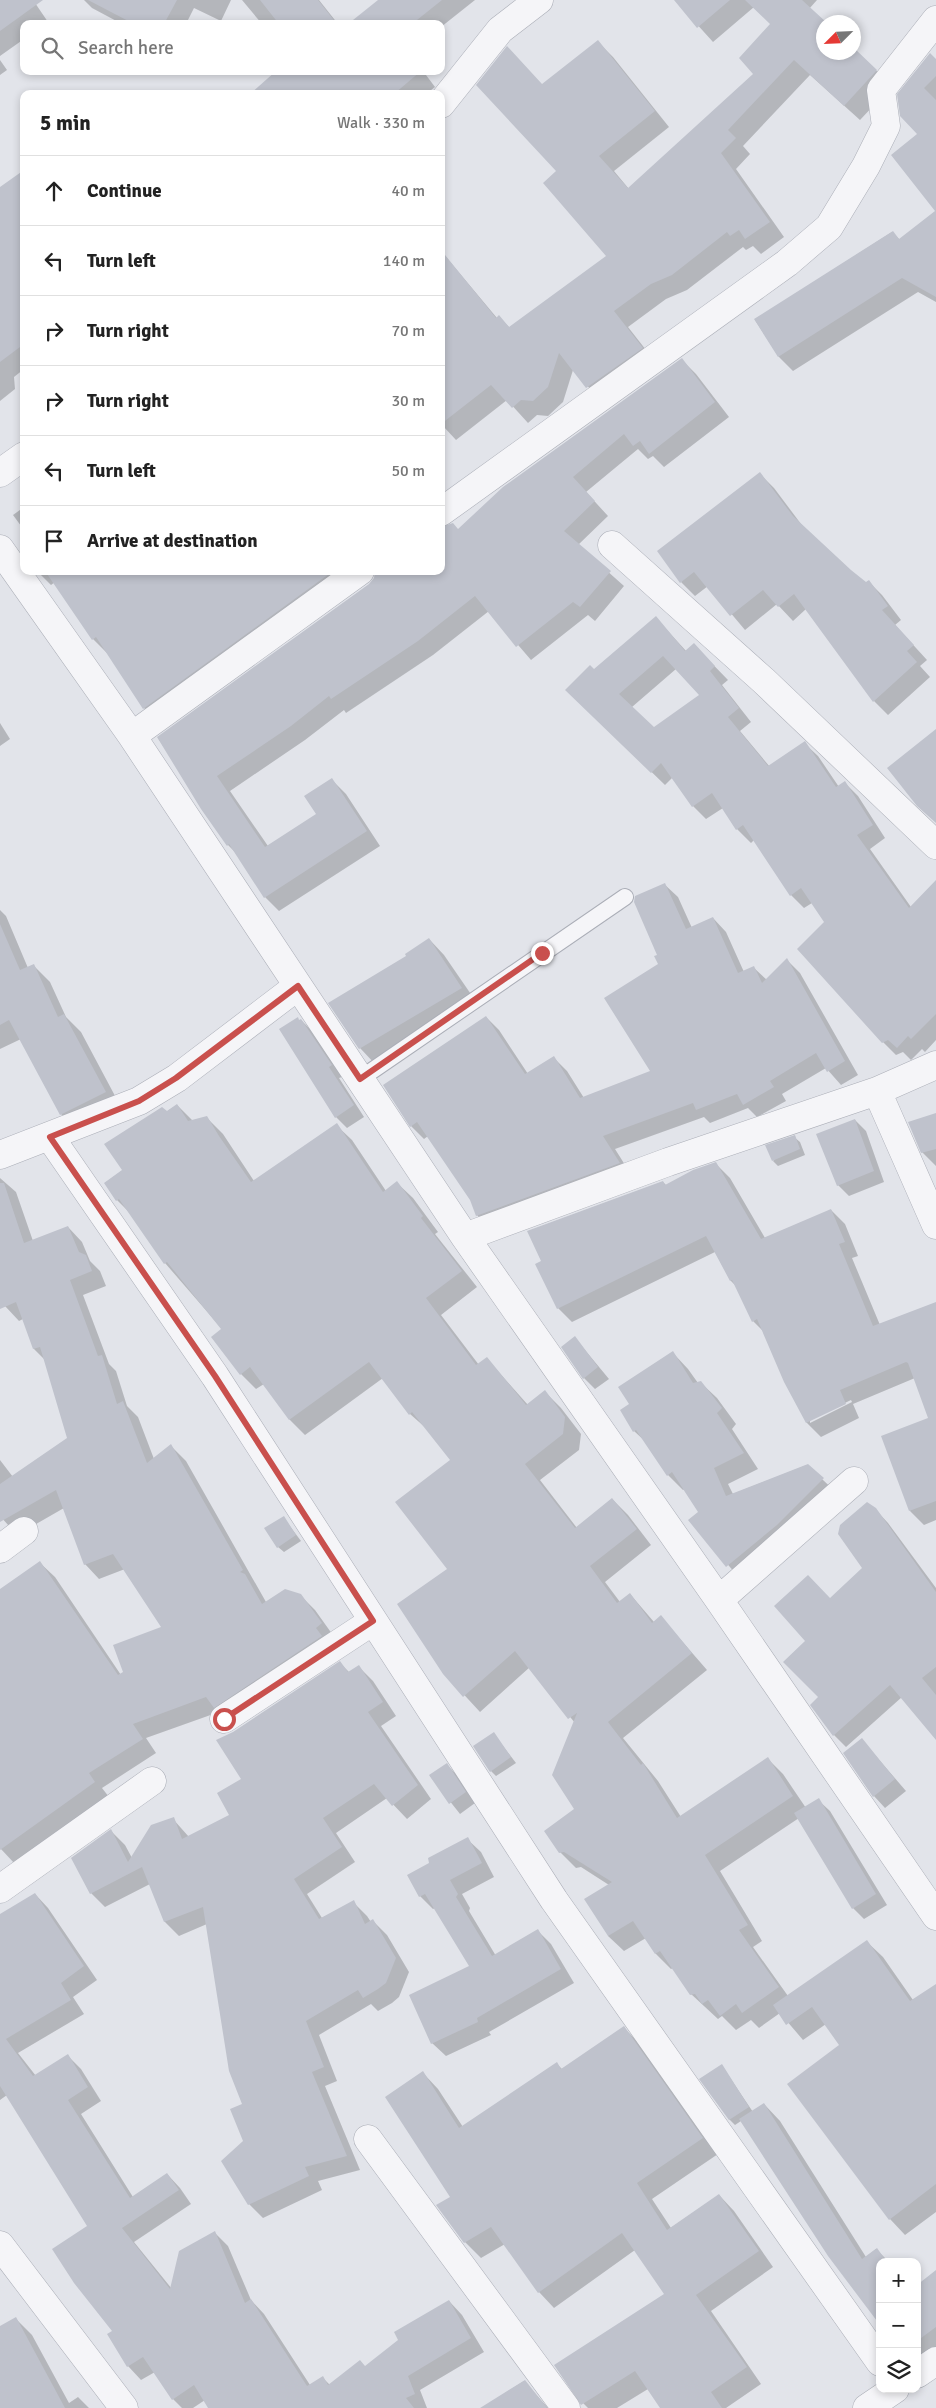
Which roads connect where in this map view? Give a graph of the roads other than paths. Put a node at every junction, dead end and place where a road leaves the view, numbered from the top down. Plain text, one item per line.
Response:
1 (539, 0) edge
2 (936, 20) edge
3 (445, 99) edge
4 (20, 459) edge
5 (0, 473) edge
6 (445, 509) edge
7 (612, 545) dead end
8 (0, 549) edge
9 (354, 575) edge
10 (132, 736) junction
11 (936, 845) edge
12 (625, 897) dead end
13 (298, 986) junction
14 (936, 1065) edge
15 (360, 1079) junction
16 (877, 1091) junction
17 (50, 1137) junction
18 (0, 1155) edge
19 (936, 1225) edge
20 (465, 1237) junction
21 (854, 1482) dead end
22 (24, 1532) dead end
23 (0, 1549) edge
24 (719, 1600) junction
25 (373, 1621) junction
26 (224, 1719) dead end
27 (152, 1781) dead end
28 (0, 1889) edge
29 (936, 1916) edge
30 (368, 2139) dead end
31 (0, 2245) edge
32 (876, 2356) edge
33 (936, 2361) edge
34 (921, 2371) edge
35 (889, 2393) edge
36 (124, 2408) edge
37 (566, 2408) edge
38 (867, 2408) edge

1 - 3 street
2 - 6 street
4 - 5 street
7 - 11 street
8 - 10 street
9 - 10 street
10 - 13 street
12 - 15 lane
13 - 15 street
13 - 17 street
14 - 16 street
15 - 20 street
16 - 19 street
16 - 20 street
17 - 18 street
17 - 25 street
20 - 24 street
21 - 24 street
22 - 23 street
24 - 29 street
25 - 26 street
25 - 32 street
27 - 28 street
30 - 37 street
31 - 36 street
33 - 34 street
35 - 38 street

